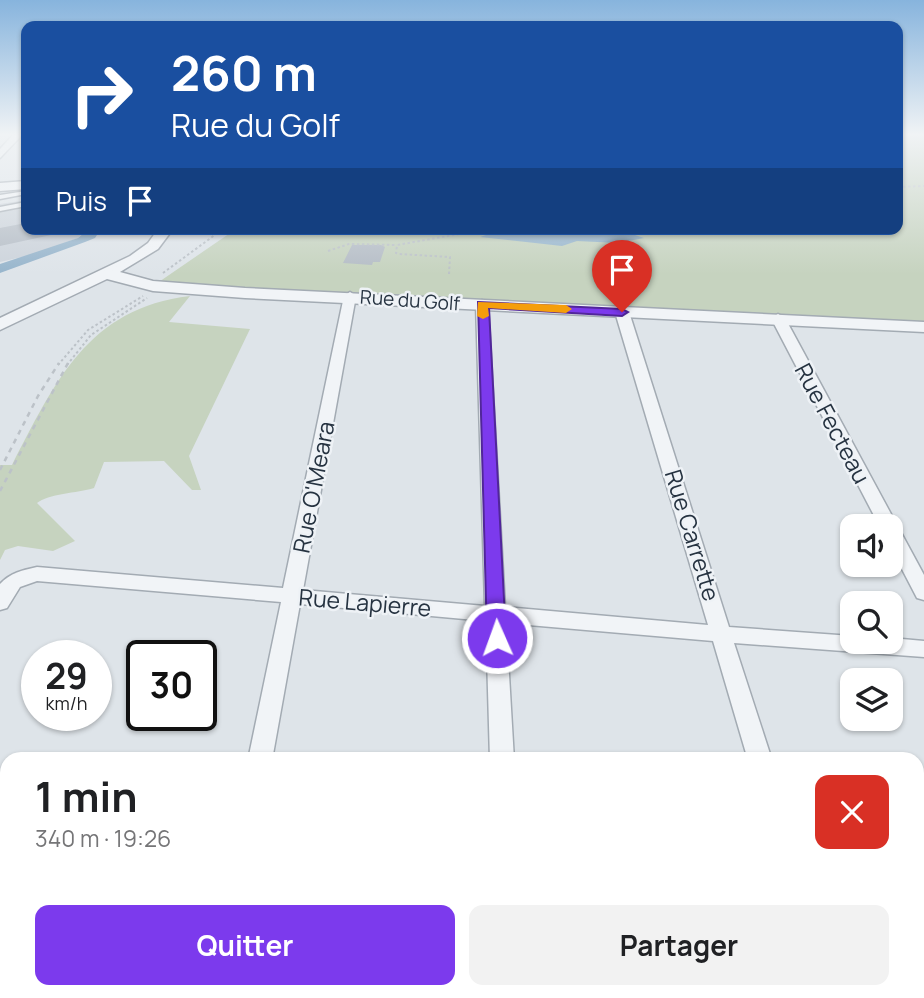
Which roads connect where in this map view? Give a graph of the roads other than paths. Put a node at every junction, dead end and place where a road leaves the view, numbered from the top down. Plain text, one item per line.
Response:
1 (21, 185) edge
2 (0, 187) edge
3 (21, 194) edge
4 (0, 197) edge
5 (21, 205) edge
6 (0, 208) edge
7 (161, 235) edge
8 (107, 274) junction
9 (350, 296) junction
10 (482, 304) junction
11 (622, 312) junction
12 (778, 318) junction
13 (0, 325) edge
14 (924, 327) edge
15 (882, 514) edge
16 (903, 553) edge
17 (924, 593) edge
18 (292, 595) junction
19 (0, 603) edge
20 (496, 614) junction
21 (723, 635) junction
22 (924, 649) edge
23 (262, 752) edge
24 (502, 752) edge
25 (758, 752) edge

1 - 2 street
3 - 4 lane
5 - 6 lane
7 - 8 street
8 - 9 street, Rue du Golf
8 - 13 street
9 - 10 street, Rue du Golf
9 - 18 street, Rue O'Meara
10 - 11 street, Rue du Golf
10 - 20 street
11 - 12 street, Rue du Golf
11 - 21 street, Rue Carrette
12 - 14 street, Rue du Golf
12 - 15 street, Rue Fecteau
16 - 17 street, Rue Fecteau
18 - 19 street, Rue Lapierre
18 - 20 street, Rue Lapierre
18 - 23 street, Rue O'Meara
20 - 21 street, Rue Lapierre
20 - 24 street
21 - 22 street, Rue Lapierre
21 - 25 street, Rue Carrette

